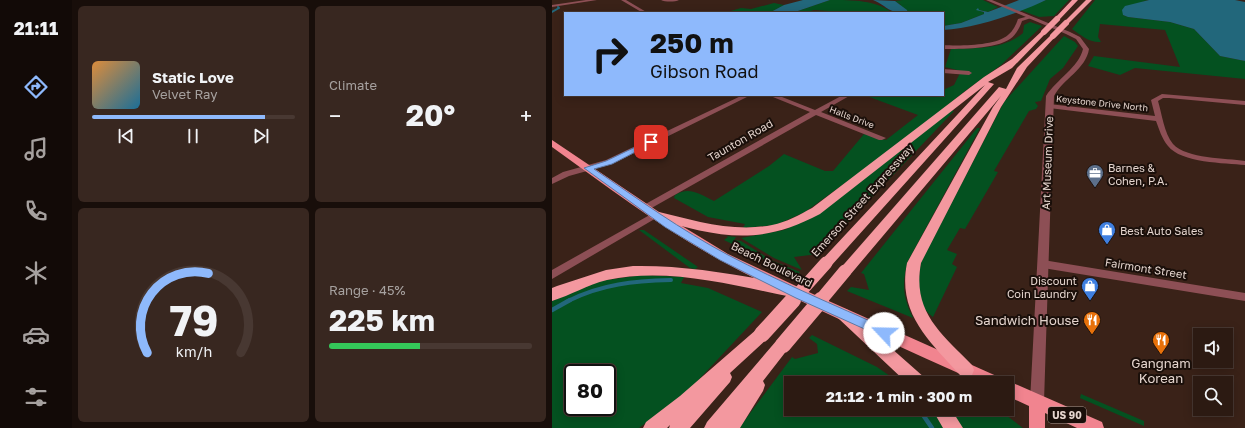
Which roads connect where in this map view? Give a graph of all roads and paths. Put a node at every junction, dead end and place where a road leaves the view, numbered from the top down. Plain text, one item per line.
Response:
1 (595, 0) edge
2 (623, 0) edge
3 (663, 0) edge
4 (677, 0) edge
5 (988, 0) edge
6 (1075, 0) edge
7 (1089, 0) edge
8 (552, 6) edge
9 (644, 12) edge
10 (1029, 17) junction
11 (1049, 34) junction
12 (944, 47) edge
13 (1020, 63) junction
14 (944, 70) edge
15 (968, 73) dead end
16 (746, 96) edge
17 (774, 96) edge
18 (846, 96) edge
19 (1245, 104) edge
20 (1049, 106) junction
21 (814, 112) junction
22 (1160, 119) junction
23 (882, 138) dead end
24 (552, 143) edge
25 (1245, 163) edge
26 (588, 168) junction
27 (552, 181) edge
28 (650, 212) junction
29 (1042, 264) junction
30 (552, 275) edge
31 (792, 291) junction
32 (552, 295) edge
33 (1245, 297) edge
34 (843, 314) junction
35 (762, 334) junction
36 (783, 345) junction
37 (966, 370) junction
38 (911, 376) edge
39 (980, 376) edge
40 (1014, 391) edge
41 (1037, 402) junction
42 (946, 416) edge
43 (652, 428) edge
44 (678, 428) edge
45 (713, 428) edge
46 (730, 428) edge
47 (954, 428) edge
48 (1037, 428) edge
49 (1096, 428) edge

1 - 8 street
2 - 9 street
3 - 4 street
5 - 10 street, Art Museum Drive
6 - 11 highway, Emerson Street Expressway, bridge
7 - 11 highway, Emerson Street Expressway, bridge
10 - 12 street
10 - 20 street, Art Museum Drive
11 - 13 highway, Emerson Street Expressway
13 - 28 highway
13 - 35 highway, Emerson Street Expressway, bridge
13 - 36 highway, Emerson Street Expressway, bridge
13 - 37 highway
14 - 15 street
16 - 26 street
17 - 21 street, Halls Drive
18 - 21 street, Taunton Road
19 - 22 street, Keystone Drive North
20 - 22 street, Keystone Drive North
20 - 29 street, Art Museum Drive
21 - 23 street, Halls Drive
21 - 28 street, Taunton Road
22 - 25 street
24 - 26 highway, Beach Boulevard
26 - 27 street
26 - 28 highway, Beach Boulevard
28 - 30 street, Taunton Road
28 - 31 highway, Beach Boulevard
29 - 33 street, Fairmont Street
29 - 41 street, Art Museum Drive
31 - 32 highway
31 - 34 highway, Beach Boulevard
34 - 37 highway, Beach Boulevard
34 - 38 highway
35 - 43 highway
35 - 44 highway, Emerson Street Expressway
36 - 45 highway, Emerson Street Expressway
36 - 46 highway
37 - 39 highway, Beach Boulevard
40 - 41 highway, US 90
41 - 48 highway
41 - 49 highway, US 90
42 - 47 highway

